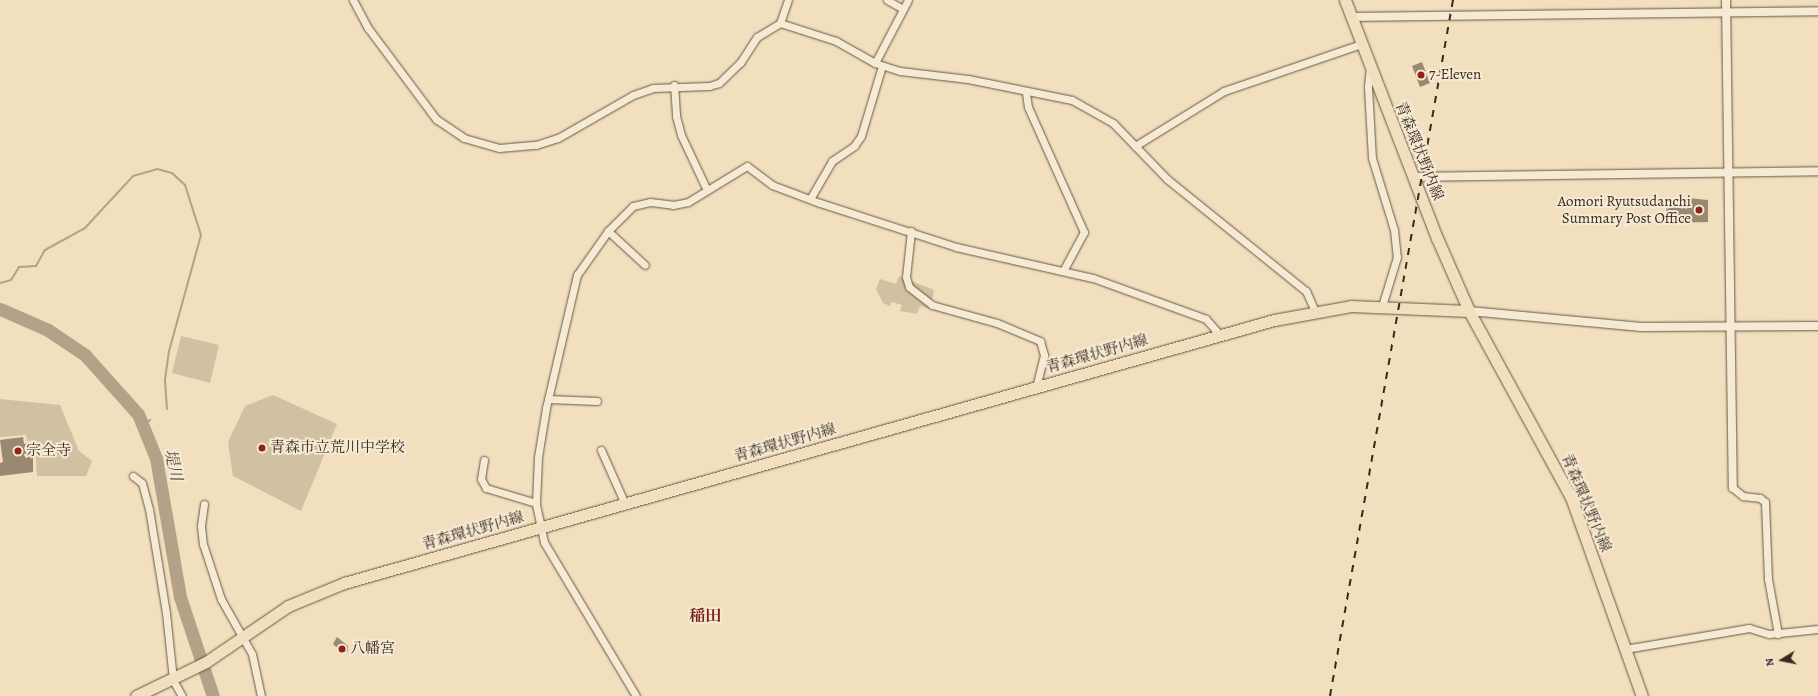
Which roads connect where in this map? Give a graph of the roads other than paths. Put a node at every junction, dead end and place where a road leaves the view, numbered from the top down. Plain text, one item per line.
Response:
1 (353, 0) edge
2 (788, 0) edge
3 (887, 0) edge
4 (908, 0) edge
5 (1345, 0) edge
6 (1726, 0) edge
7 (903, 9) junction
8 (1818, 11) edge
9 (1726, 12) junction
10 (1351, 17) junction
11 (780, 23) junction
12 (1361, 44) junction
13 (878, 65) junction
14 (1370, 67) junction
15 (674, 85) junction
16 (1026, 93) junction
17 (1135, 146) junction
18 (1818, 171) edge
19 (1728, 172) junction
20 (1413, 177) junction
21 (707, 190) junction
22 (810, 199) junction
23 (608, 231) junction
24 (911, 231) junction
25 (645, 265) dead end
26 (1063, 271) junction
27 (1382, 306) junction
28 (1315, 311) junction
29 (1469, 311) junction
30 (1818, 326) edge
31 (1730, 327) junction
32 (1220, 335) junction
33 (1036, 387) junction
34 (548, 399) junction
35 (597, 401) dead end
36 (601, 450) dead end
37 (484, 460) dead end
38 (132, 476) dead end
39 (1733, 488) joint
40 (536, 503) junction
41 (204, 504) dead end
42 (625, 504) junction
43 (539, 528) junction
44 (1818, 629) edge
45 (1778, 634) junction
46 (238, 640) junction
47 (1625, 649) junction
48 (178, 678) junction
49 (136, 696) edge
50 (182, 696) edge
51 (261, 696) edge
52 (636, 696) edge
53 (1642, 696) edge

1 - 15 street
2 - 11 street
3 - 7 street
4 - 7 street
5 - 10 main road, 青森環状野内線
6 - 9 street
7 - 13 street
8 - 9 street
9 - 10 street
9 - 19 street
10 - 12 main road, 青森環状野内線
11 - 13 street
11 - 15 street
12 - 14 main road, 青森環状野内線
12 - 17 street
13 - 16 street
13 - 22 street
14 - 20 main road, 青森環状野内線
14 - 27 street
15 - 21 street
16 - 17 street
16 - 26 street
17 - 28 street
18 - 19 street
19 - 20 street
19 - 31 street
20 - 29 main road, 青森環状野内線
21 - 22 street
21 - 23 street
22 - 24 street
23 - 25 street
23 - 34 street
24 - 26 street
24 - 33 street
26 - 32 street
27 - 28 main road, 青森環状野内線
27 - 29 main road, 青森環状野内線
28 - 32 main road, 青森環状野内線
29 - 31 street
29 - 47 main road, 青森環状野内線
30 - 31 street
31 - 39 street
32 - 33 main road, 青森環状野内線
33 - 42 main road, 青森環状野内線
34 - 35 street
34 - 40 street
36 - 42 street
37 - 40 street
38 - 48 street
39 - 45 street
40 - 43 street
41 - 46 street
42 - 43 main road, 青森環状野内線
43 - 46 main road, 青森環状野内線
43 - 52 street
44 - 45 street
45 - 47 street
46 - 48 main road, 青森環状野内線
46 - 51 street
47 - 53 main road, 青森環状野内線
48 - 49 main road, 青森環状野内線
48 - 50 street

